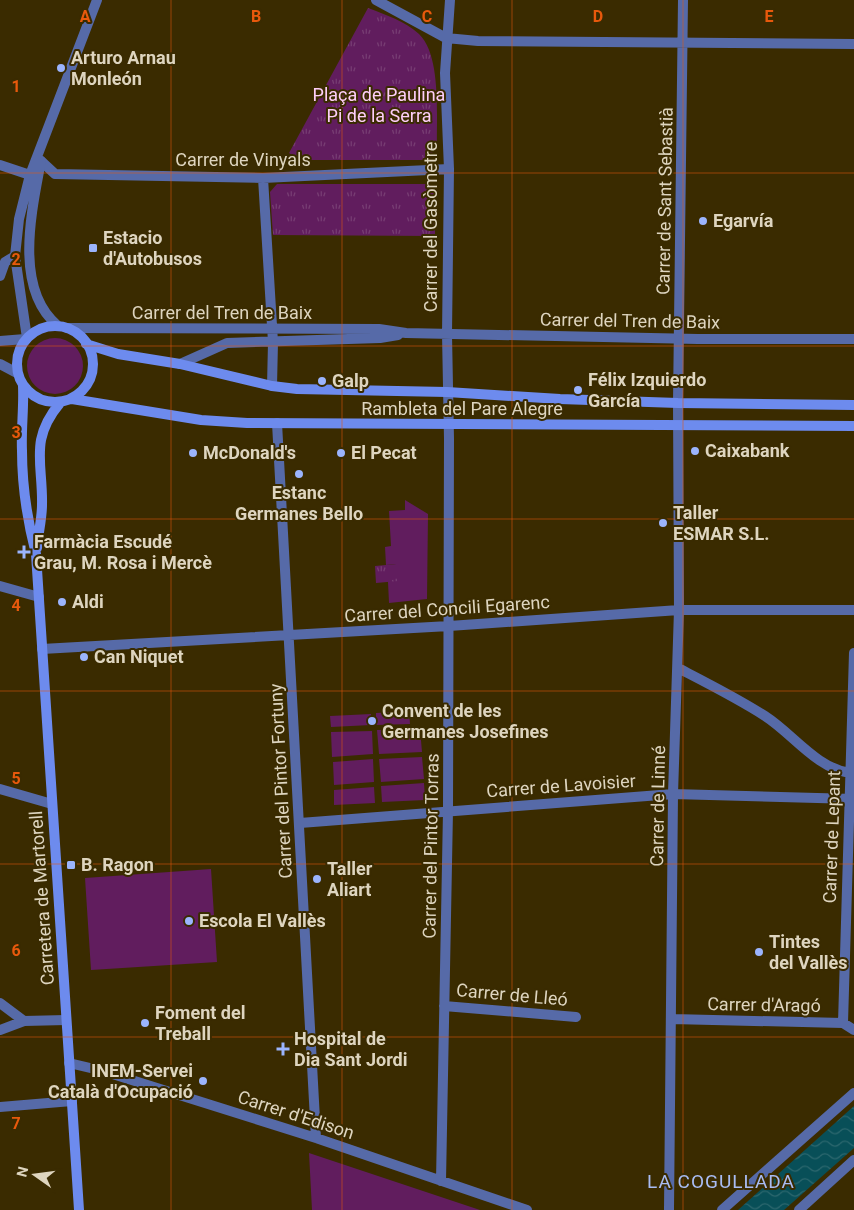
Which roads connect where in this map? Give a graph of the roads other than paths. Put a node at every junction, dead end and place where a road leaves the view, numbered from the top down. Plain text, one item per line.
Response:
1 (97, 0) edge
2 (376, 0) edge
3 (450, 0) edge
4 (683, 0) edge
5 (446, 38) junction
6 (683, 44) junction
7 (854, 44) edge
8 (39, 159) junction
9 (0, 165) edge
10 (449, 169) junction
11 (30, 175) junction
12 (263, 178) junction
13 (15, 256) junction
14 (0, 276) edge
15 (62, 327) junction
16 (272, 329) junction
17 (406, 333) junction
18 (447, 334) junction
19 (26, 338) junction
20 (680, 338) junction
21 (854, 339) edge
22 (0, 341) edge
23 (273, 342) junction
24 (86, 344) junction
25 (0, 364) edge
26 (180, 364) junction
27 (17, 373) junction
28 (23, 386) junction
29 (272, 386) junction
30 (447, 392) junction
31 (72, 399) junction
32 (60, 403) junction
33 (678, 403) junction
34 (854, 406) edge
35 (277, 423) junction
36 (449, 425) junction
37 (678, 426) junction
38 (854, 426) edge
39 (36, 554) junction
40 (0, 586) edge
41 (38, 597) junction
42 (679, 610) junction
43 (854, 610) edge
44 (449, 626) junction
45 (289, 635) junction
46 (42, 649) junction
47 (854, 653) edge
48 (678, 668) junction
49 (850, 772) junction
50 (0, 789) edge
51 (674, 794) junction
52 (852, 799) edge
53 (52, 804) junction
54 (448, 811) junction
55 (300, 823) junction
56 (0, 1003) edge
57 (444, 1006) junction
58 (576, 1017) dead end
59 (672, 1019) junction
60 (66, 1020) junction
61 (24, 1021) junction
62 (843, 1023) junction
63 (0, 1030) edge
64 (854, 1030) edge
65 (69, 1063) junction
66 (854, 1093) edge
67 (72, 1101) junction
68 (0, 1107) edge
69 (316, 1138) junction
70 (854, 1160) edge
71 (441, 1181) junction
72 (511, 1207) edge
73 (79, 1210) edge
74 (527, 1210) edge
75 (669, 1210) edge
76 (722, 1210) edge
77 (799, 1210) edge

1 - 8 street
2 - 5 street
3 - 5 street, Carrer del Gasòmetre
4 - 6 street, Carrer de Sant Sebastià
5 - 6 street
5 - 10 street, Carrer del Gasòmetre
6 - 7 street
6 - 20 street, Carrer de Sant Sebastià
8 - 11 street
8 - 12 street, Carrer de Vinyals
8 - 15 street
9 - 11 street
10 - 12 street, Carrer de Vinyals
10 - 18 street, Carrer del Gasòmetre
11 - 13 street
12 - 16 street
13 - 14 street
13 - 19 street
15 - 16 street, Carrer del Tren de Baix
15 - 19 main road
15 - 24 main road
16 - 17 street, Carrer del Tren de Baix
16 - 23 street
17 - 18 street, Carrer del Tren de Baix
17 - 23 street, Carrer del Tren de Baix
18 - 20 street, Carrer del Tren de Baix
18 - 30 street, Carrer del Gasòmetre
19 - 22 street
19 - 27 main road
20 - 21 street, Carrer del Tren de Baix
20 - 33 street, Carrer de Sant Sebastià
23 - 26 street, Carrer del Tren de Baix
23 - 29 street
24 - 26 main road, Rambleta del Pare Alegre
24 - 31 main road
25 - 27 street
26 - 29 main road, Rambleta del Pare Alegre
27 - 28 main road
28 - 32 main road
28 - 39 main road, Carretera de Martorell
29 - 30 main road, Rambleta del Pare Alegre
30 - 33 main road, Rambleta del Pare Alegre
30 - 36 street, Carrer del Pintor Torras
31 - 32 main road
31 - 35 main road, Rambleta del Pare Alegre
32 - 39 main road, Carretera de Martorell
33 - 34 main road, Rambleta del Pare Alegre
33 - 37 street, Carrer de Linné
35 - 36 main road, Rambleta del Pare Alegre
35 - 45 street, Carrer del Pintor Fortuny
36 - 37 main road, Rambleta del Pare Alegre
36 - 44 street, Carrer del Pintor Torras
37 - 38 main road, Rambleta del Pare Alegre
37 - 42 street, Carrer de Linné
39 - 41 main road, Carretera de Martorell
40 - 41 street
41 - 46 main road, Carretera de Martorell
42 - 43 street, Carrer del Concili Egarenc
42 - 44 street, Carrer del Concili Egarenc
42 - 48 street, Carrer de Linné
44 - 45 street, Carrer del Concili Egarenc
44 - 54 street, Carrer del Pintor Torras
45 - 46 street, Carrer del Concili Egarenc
45 - 55 street, Carrer del Pintor Fortuny
46 - 53 main road, Carretera de Martorell
47 - 49 street, Carrer de Lepant
48 - 49 street
48 - 51 street, Carrer de Linné
49 - 52 street, Carrer de Lepant
50 - 53 street
51 - 52 street, Carrer de Lavoisier
51 - 54 street, Carrer de Lavoisier
51 - 59 street, Carrer de Linné
52 - 62 street, Carrer de Lepant
53 - 60 main road, Carretera de Martorell
54 - 55 street, Carrer de Lavoisier
54 - 57 street, Carrer del Pintor Torras
55 - 69 street, Carrer del Pintor Fortuny
56 - 61 street
57 - 58 street, Carrer de Lleó
57 - 71 street, Carrer del Pintor Torras
59 - 62 street, Carrer d'Aragó
59 - 75 street, Carrer de Linné
60 - 61 street
60 - 65 main road, Carretera de Martorell
61 - 63 street
62 - 64 street, Carrer d'Aragó
65 - 67 main road, Carretera de Martorell
65 - 69 street, Carrer d'Edison
66 - 76 street
67 - 68 street
67 - 73 main road, Carretera de Martorell
69 - 71 street, Carrer d'Edison
70 - 77 street
71 - 72 street, Carrer d'Edison
72 - 74 street, Carrer d'Edison

